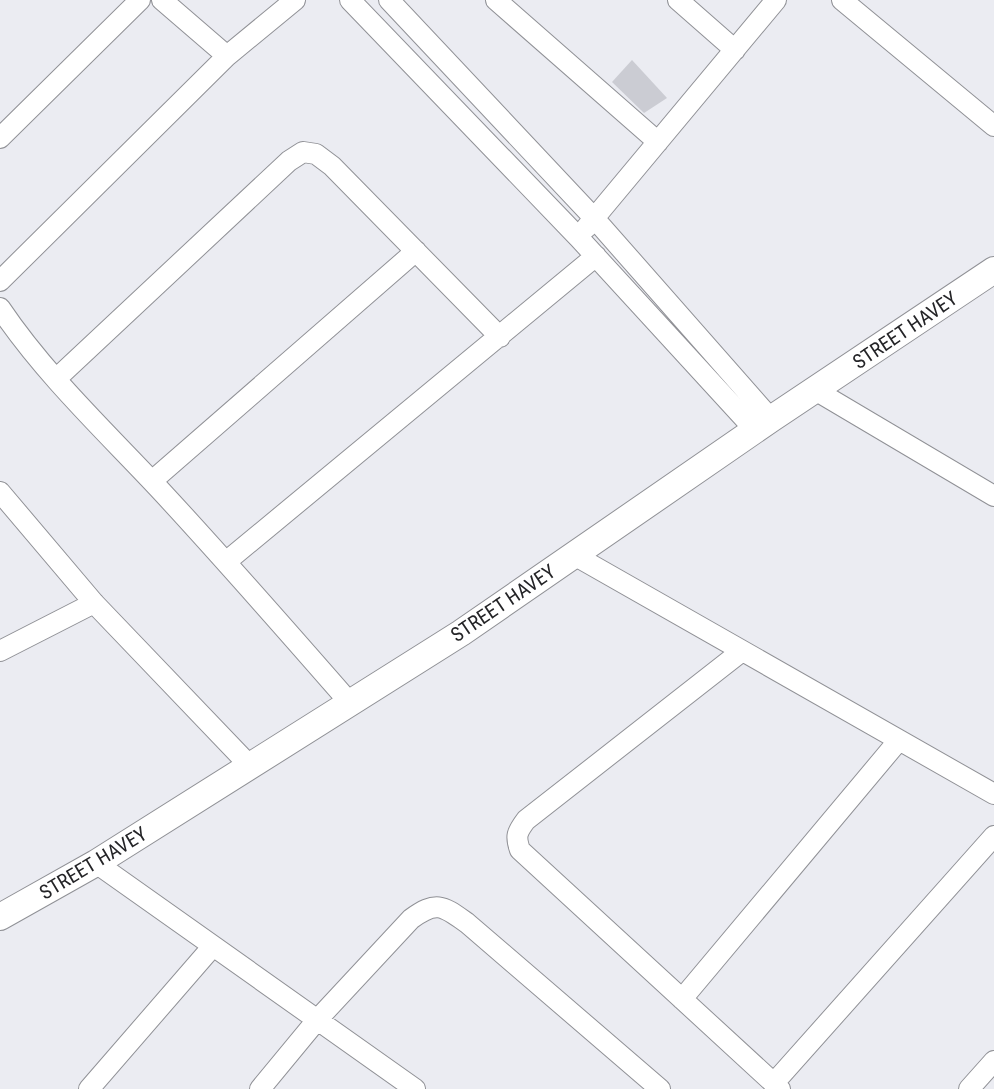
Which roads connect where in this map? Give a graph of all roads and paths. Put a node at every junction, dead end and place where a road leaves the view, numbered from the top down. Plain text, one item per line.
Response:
1 (140, 0) edge
2 (162, 0) edge
3 (295, 0) edge
4 (350, 0) edge
5 (389, 0) edge
6 (496, 0) edge
7 (678, 0) edge
8 (776, 0) edge
9 (842, 0) edge
10 (735, 50) junction
11 (227, 56) junction
12 (994, 126) edge
13 (0, 138) edge
14 (658, 142) junction
15 (594, 218) junction
16 (578, 237) junction
17 (416, 251) junction
18 (596, 256) junction
19 (994, 270) edge
20 (0, 281) edge
21 (0, 308) edge
22 (500, 337) junction
23 (56, 379) junction
24 (815, 390) junction
25 (763, 425) junction
26 (152, 481) junction
27 (994, 495) edge
28 (3, 502) edge
29 (574, 555) junction
30 (227, 561) junction
31 (93, 603) junction
32 (0, 651) edge
33 (742, 651) junction
34 (350, 703) junction
35 (899, 740) junction
36 (250, 766) junction
37 (994, 794) edge
38 (994, 836) edge
39 (96, 863) junction
40 (0, 917) edge
41 (213, 946) junction
42 (682, 999) junction
43 (317, 1020) junction
44 (994, 1061) edge
45 (777, 1086) edge
46 (89, 1089) edge
47 (260, 1089) edge
48 (415, 1089) edge
49 (660, 1089) edge
50 (969, 1089) edge

1 - 13 street
2 - 11 street
3 - 11 street
4 - 16 street
5 - 15 street
6 - 14 street
7 - 10 street
8 - 10 street
9 - 12 street
10 - 14 street
11 - 20 street
14 - 15 street
15 - 16 street
15 - 25 street
16 - 18 street
17 - 22 street
17 - 23 street
17 - 26 street
18 - 22 street
18 - 25 street
19 - 24 street, STREET HAVEY
21 - 23 street
22 - 30 street
23 - 26 street
24 - 25 street, STREET HAVEY
24 - 27 street
25 - 29 street, STREET HAVEY
26 - 30 street
28 - 31 street
29 - 33 street
29 - 34 street, STREET HAVEY
30 - 34 street
31 - 32 street
31 - 36 street
33 - 35 street
33 - 42 street
34 - 36 street, STREET HAVEY
35 - 37 street
35 - 42 street
36 - 39 street, STREET HAVEY
38 - 45 street
39 - 40 street, STREET HAVEY
39 - 41 street
41 - 43 street
41 - 46 street
42 - 45 street
43 - 47 street
43 - 48 street
43 - 49 street
44 - 50 street

